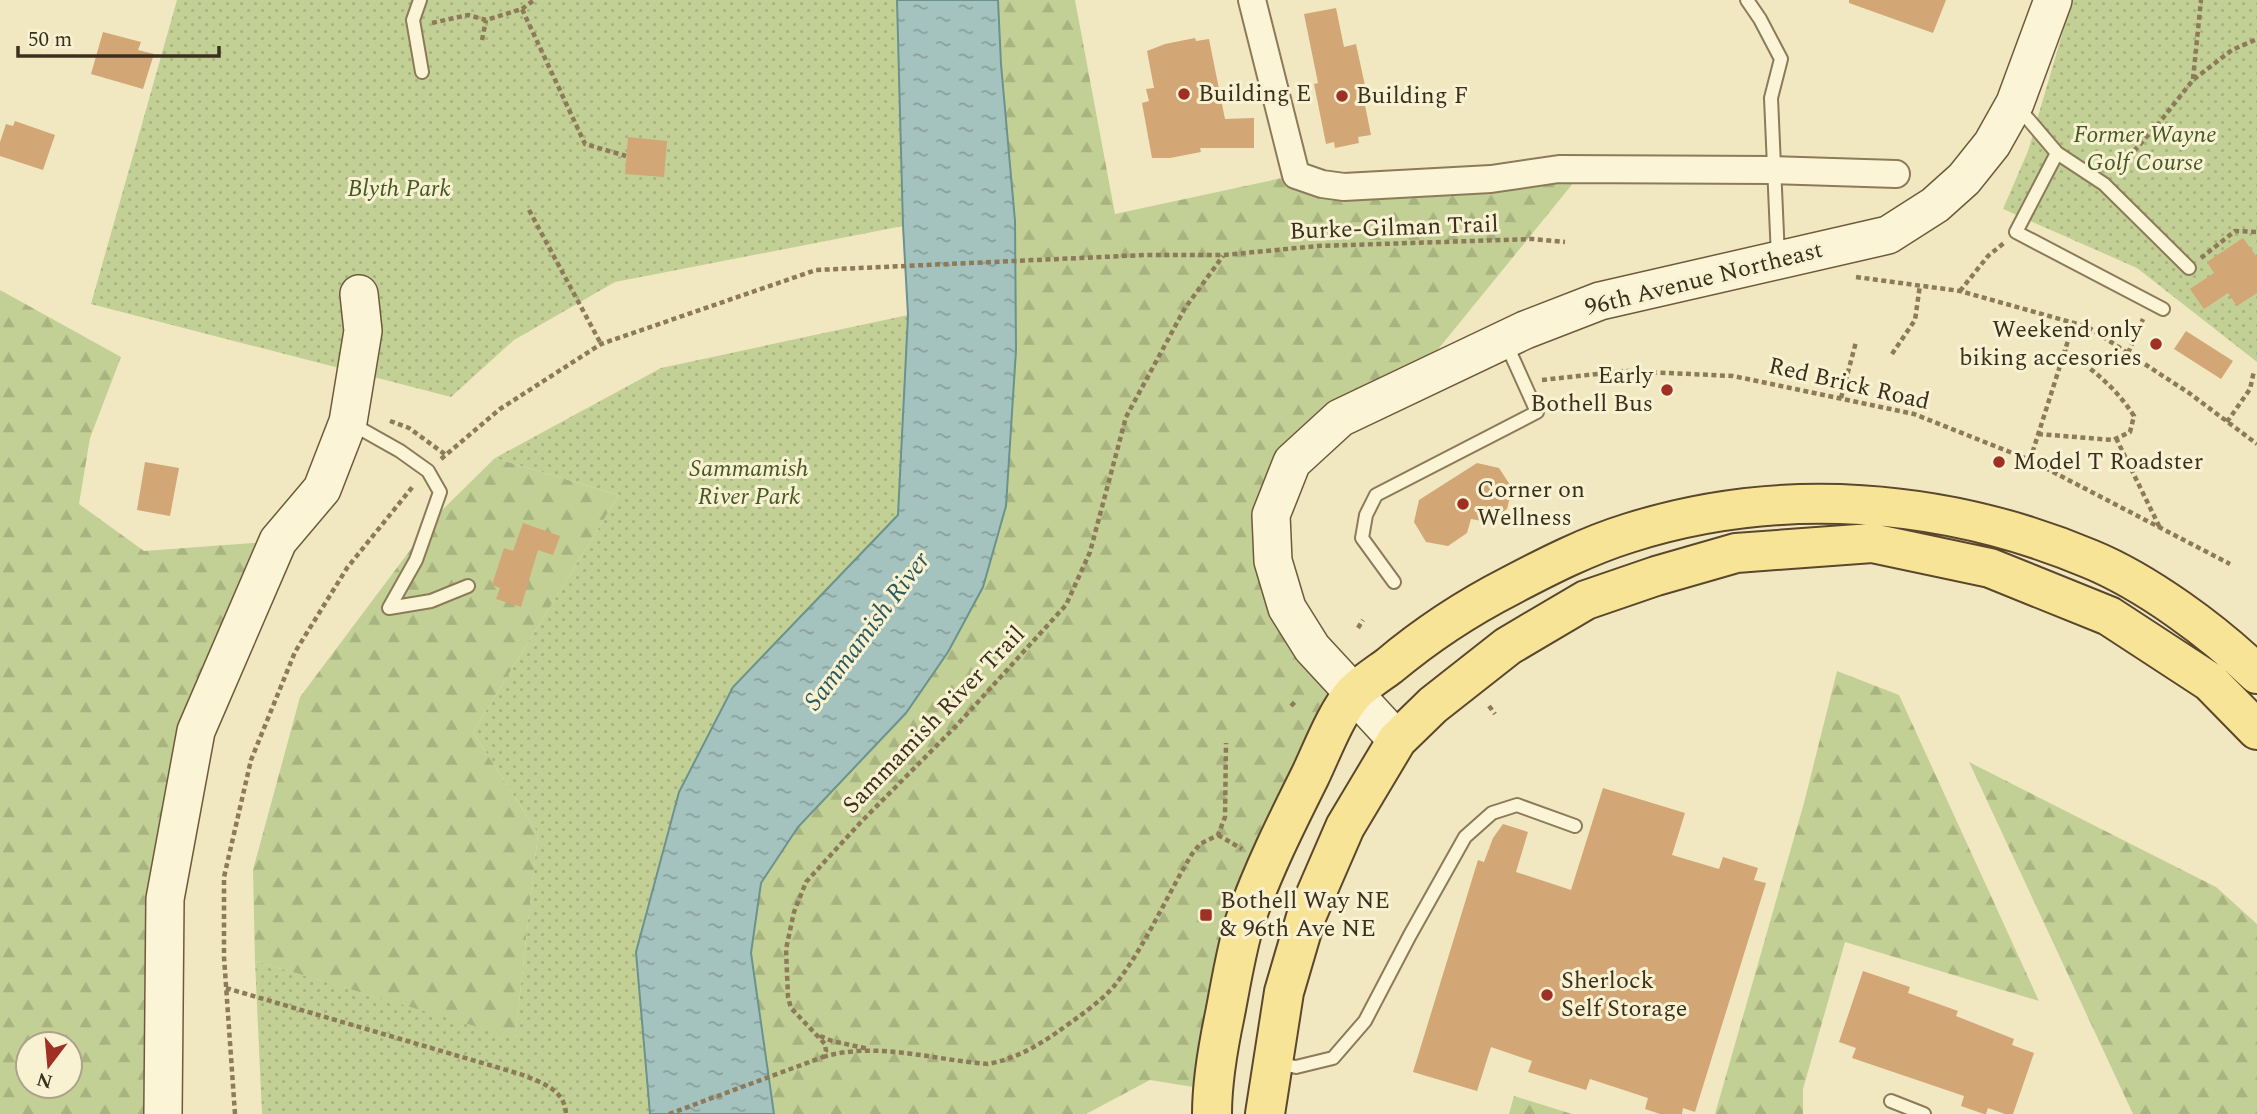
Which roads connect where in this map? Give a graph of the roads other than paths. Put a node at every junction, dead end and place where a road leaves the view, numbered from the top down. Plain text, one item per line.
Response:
1 (420, 0) edge
2 (1252, 0) edge
3 (1746, 0) edge
4 (2053, 0) edge
5 (422, 72) dead end
6 (2015, 103) junction
7 (2057, 153) junction
8 (1773, 170) junction
9 (1896, 174) dead end
10 (1778, 260) junction
11 (2189, 268) dead end
12 (359, 294) dead end
13 (2163, 309) dead end
14 (1504, 338) junction
15 (348, 422) junction
16 (1394, 582) dead end
17 (468, 586) dead end
18 (2257, 674) edge
19 (1353, 694) junction
20 (2257, 730) edge
21 (1397, 740) junction
22 (1575, 826) dead end
23 (1273, 1063) junction
24 (1891, 1101) dead end
25 (163, 1114) edge
26 (1212, 1114) edge
27 (1265, 1114) edge
28 (1924, 1114) edge

1 - 5 lane
2 - 8 street
3 - 8 lane
4 - 6 main road, 96th Avenue Northeast
6 - 7 lane
6 - 10 main road, 96th Avenue Northeast
7 - 11 lane
7 - 13 lane
8 - 9 street
8 - 10 lane
10 - 14 main road, 96th Avenue Northeast
12 - 15 main road
14 - 16 lane
14 - 19 main road, 96th Avenue Northeast
15 - 17 lane
15 - 25 main road
18 - 19 main road
19 - 21 main road, 96th Avenue Northeast
19 - 26 main road
20 - 21 main road
21 - 23 main road
22 - 23 lane
23 - 27 main road
24 - 28 lane

